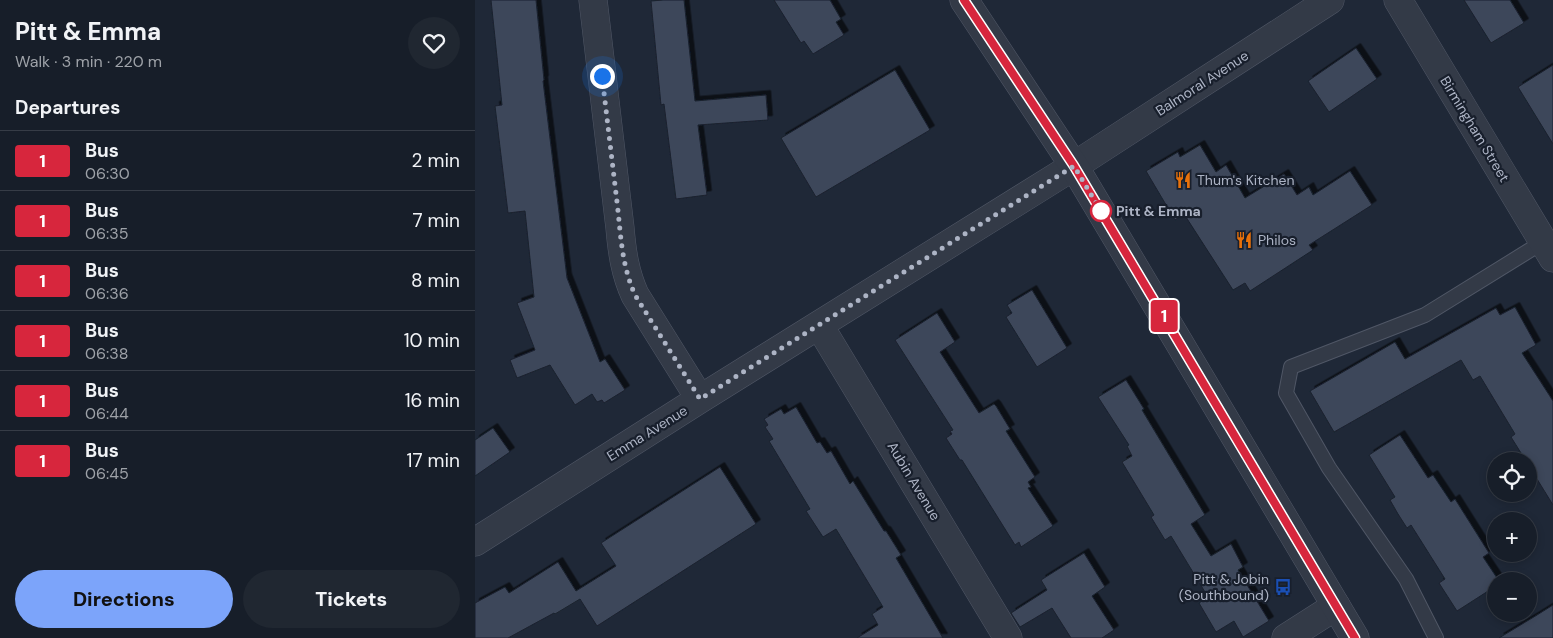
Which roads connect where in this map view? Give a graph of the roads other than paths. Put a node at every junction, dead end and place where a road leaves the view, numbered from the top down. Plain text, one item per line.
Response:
1 (593, 0) edge
2 (964, 0) edge
3 (1330, 0) edge
4 (1398, 0) edge
5 (1074, 166) junction
6 (1548, 250) edge
7 (819, 324) junction
8 (700, 399) junction
9 (475, 542) edge
10 (1335, 606) junction
11 (1008, 638) edge
12 (1286, 638) edge
13 (1355, 638) edge
14 (1436, 638) edge

1 - 8 street
2 - 5 street
3 - 5 street, Balmoral Avenue
4 - 6 street, Birmingham Street
5 - 7 street, Emma Avenue
5 - 10 street
6 - 14 lane
7 - 8 street, Emma Avenue
7 - 11 street, Aubin Avenue
8 - 9 street, Emma Avenue
10 - 12 street
10 - 13 street

